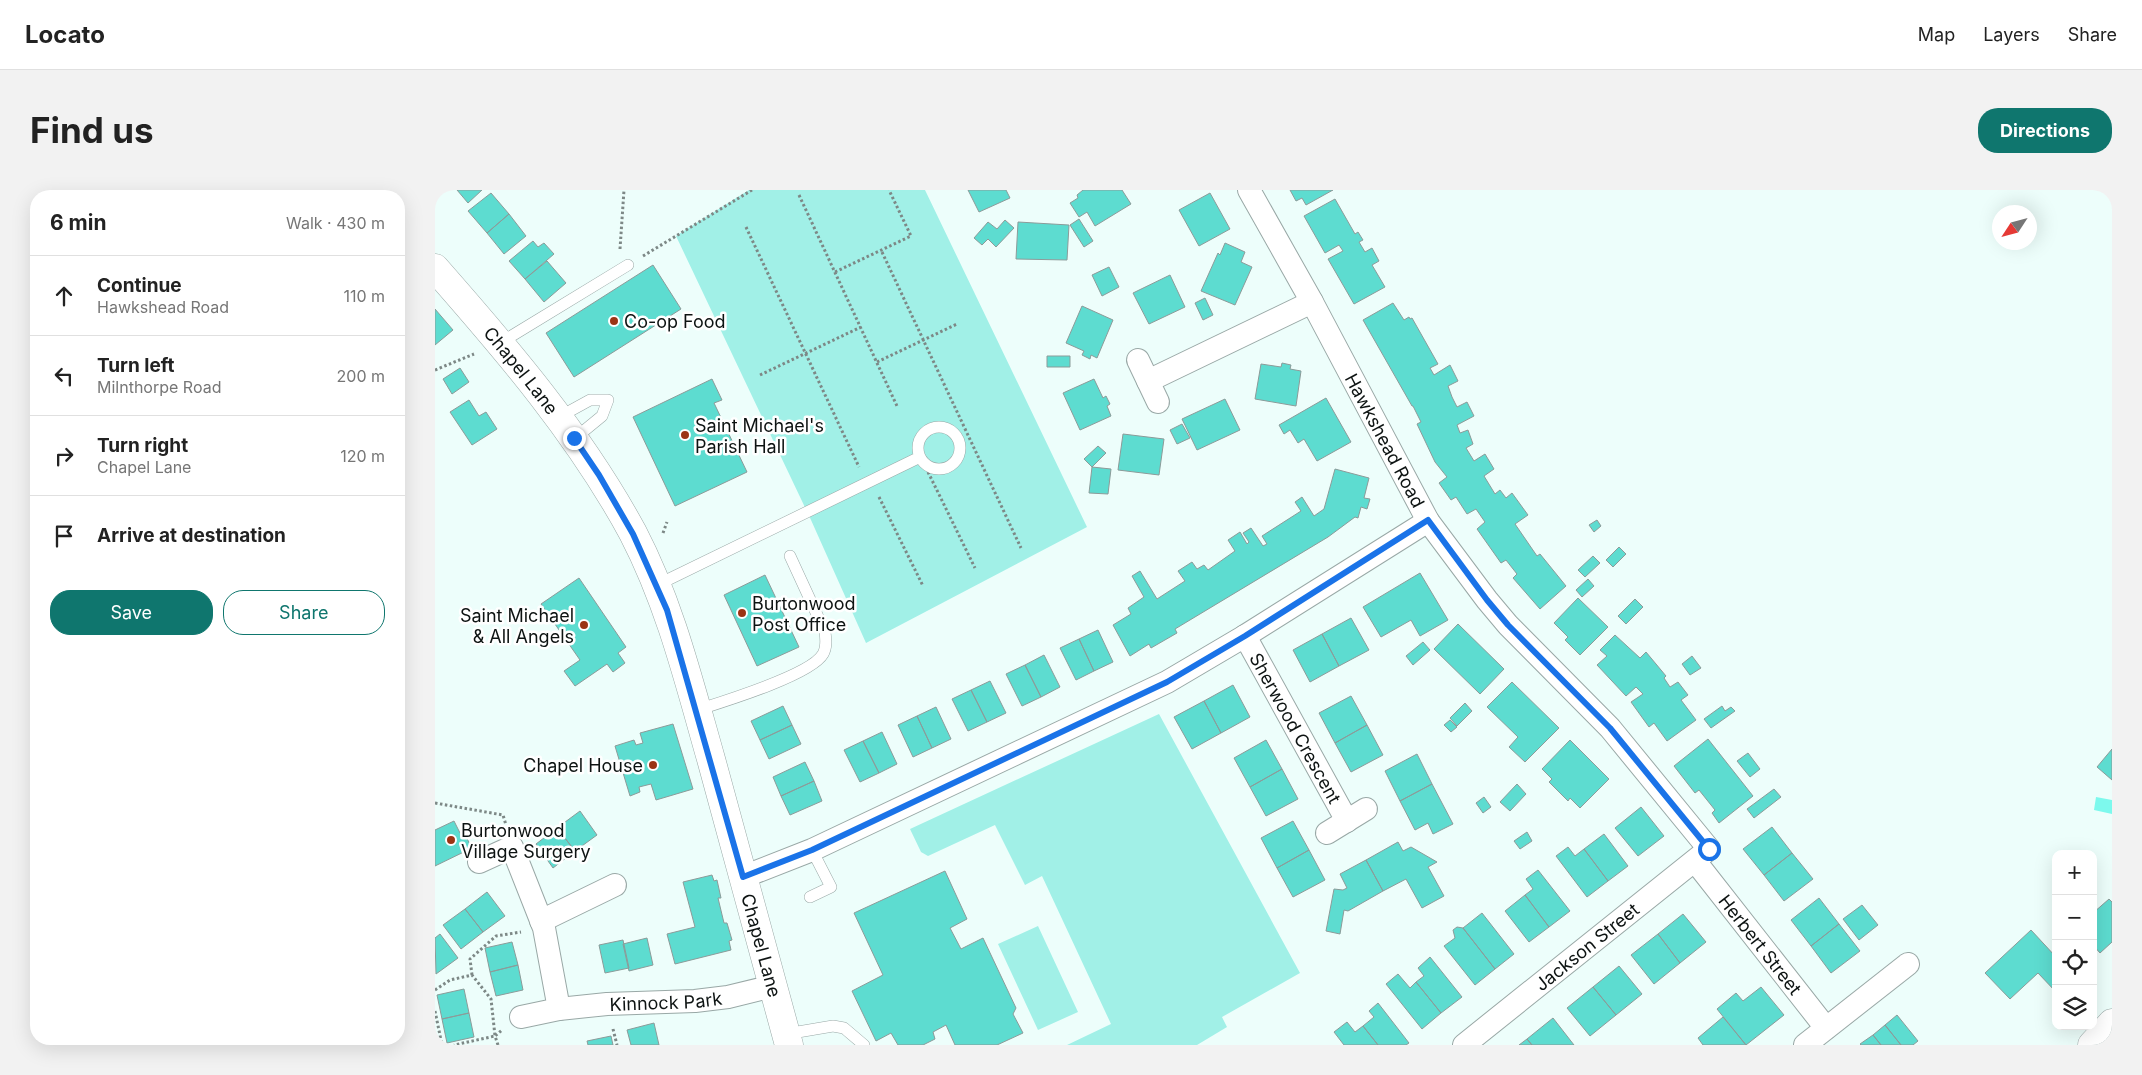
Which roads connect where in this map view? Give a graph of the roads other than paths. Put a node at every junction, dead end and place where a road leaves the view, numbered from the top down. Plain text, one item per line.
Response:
1 (1249, 190) edge
2 (435, 268) edge
3 (623, 268) road end
4 (1312, 302) junction
5 (500, 343) junction
6 (1138, 360) dead end
7 (1148, 381) junction
8 (1158, 402) dead end
9 (922, 460) road end
10 (1428, 520) junction
11 (790, 556) dead end
12 (657, 585) junction
13 (1245, 636) junction
14 (697, 710) junction
15 (1366, 809) dead end
16 (1347, 821) junction
17 (1327, 833) dead end
18 (812, 850) junction
19 (1702, 855) junction
20 (479, 862) dead end
21 (743, 877) junction
22 (615, 885) dead end
23 (810, 897) dead end
24 (542, 924) junction
25 (1908, 964) dead end
26 (773, 986) junction
27 (559, 1009) junction
28 (521, 1017) dead end
29 (2112, 1023) edge
30 (1826, 1028) junction
31 (787, 1040) edge
32 (864, 1045) edge
33 (1464, 1045) edge
34 (1805, 1045) edge
35 (2092, 1045) edge

1 - 4 street, Hawkshead Road
2 - 5 street, Chapel Lane
3 - 5 lane
4 - 7 street
4 - 10 street, Hawkshead Road
5 - 12 street, Chapel Lane
6 - 7 street
7 - 8 street
9 - 12 lane
10 - 13 street
10 - 19 street, Hawkshead Road
11 - 14 lane
12 - 14 street, Chapel Lane
13 - 16 street, Sherwood Crescent
13 - 18 street
14 - 21 street, Chapel Lane
15 - 16 street, Sherwood Crescent
16 - 17 street, Sherwood Crescent
18 - 21 street
18 - 23 lane
19 - 30 street, Herbert Street
19 - 33 street, Jackson Street
20 - 24 street
21 - 26 street, Chapel Lane
22 - 24 street
24 - 27 street
25 - 30 street
26 - 27 street, Kinnock Park
26 - 31 street, Chapel Lane
27 - 28 street, Kinnock Park
29 - 35 street
30 - 34 street
31 - 32 lane

